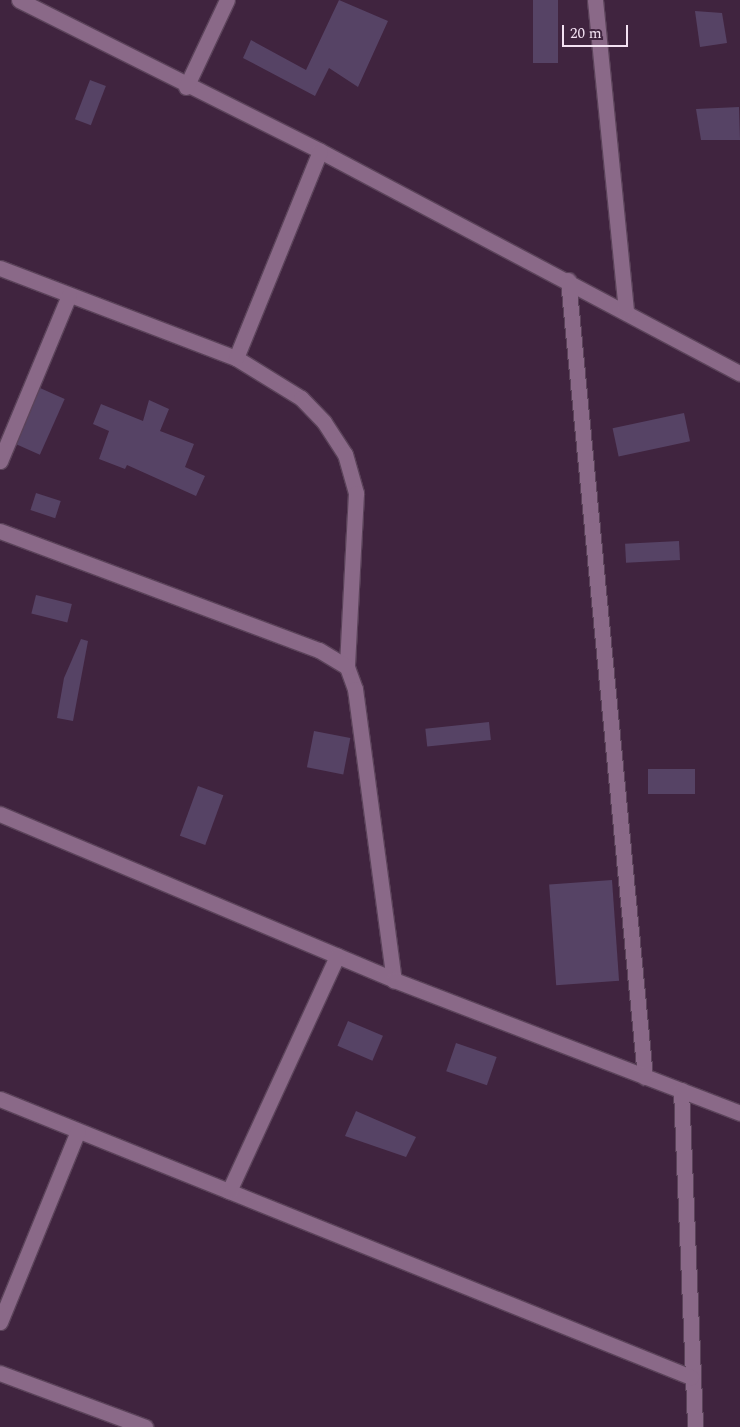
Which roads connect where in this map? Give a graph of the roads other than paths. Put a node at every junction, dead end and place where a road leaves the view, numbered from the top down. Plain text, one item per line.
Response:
1 (19, 0) edge
2 (227, 0) edge
3 (595, 0) edge
4 (186, 86) junction
5 (320, 151) junction
6 (0, 268) edge
7 (568, 280) junction
8 (69, 295) junction
9 (626, 311) junction
10 (236, 358) junction
11 (740, 373) edge
12 (0, 461) edge
13 (0, 531) edge
14 (347, 667) junction
15 (0, 814) edge
16 (337, 956) junction
17 (394, 980) junction
18 (645, 1078) junction
19 (681, 1090) junction
20 (0, 1099) edge
21 (740, 1113) edge
22 (78, 1131) junction
23 (230, 1191) junction
24 (0, 1322) edge
25 (0, 1373) edge
26 (691, 1377) junction
27 (146, 1427) edge
28 (695, 1427) edge

1 - 4 street
2 - 4 street
3 - 9 street
4 - 5 street
5 - 7 street
5 - 10 street
6 - 8 street
7 - 9 street
7 - 18 street
8 - 10 street
8 - 12 street
9 - 11 street
10 - 14 street
13 - 14 street
14 - 17 street
15 - 16 street
16 - 17 street
16 - 23 street
17 - 18 street
18 - 19 street
19 - 21 street
19 - 26 street
20 - 22 street
22 - 23 street
22 - 24 street
23 - 26 street
25 - 27 street
26 - 28 street

